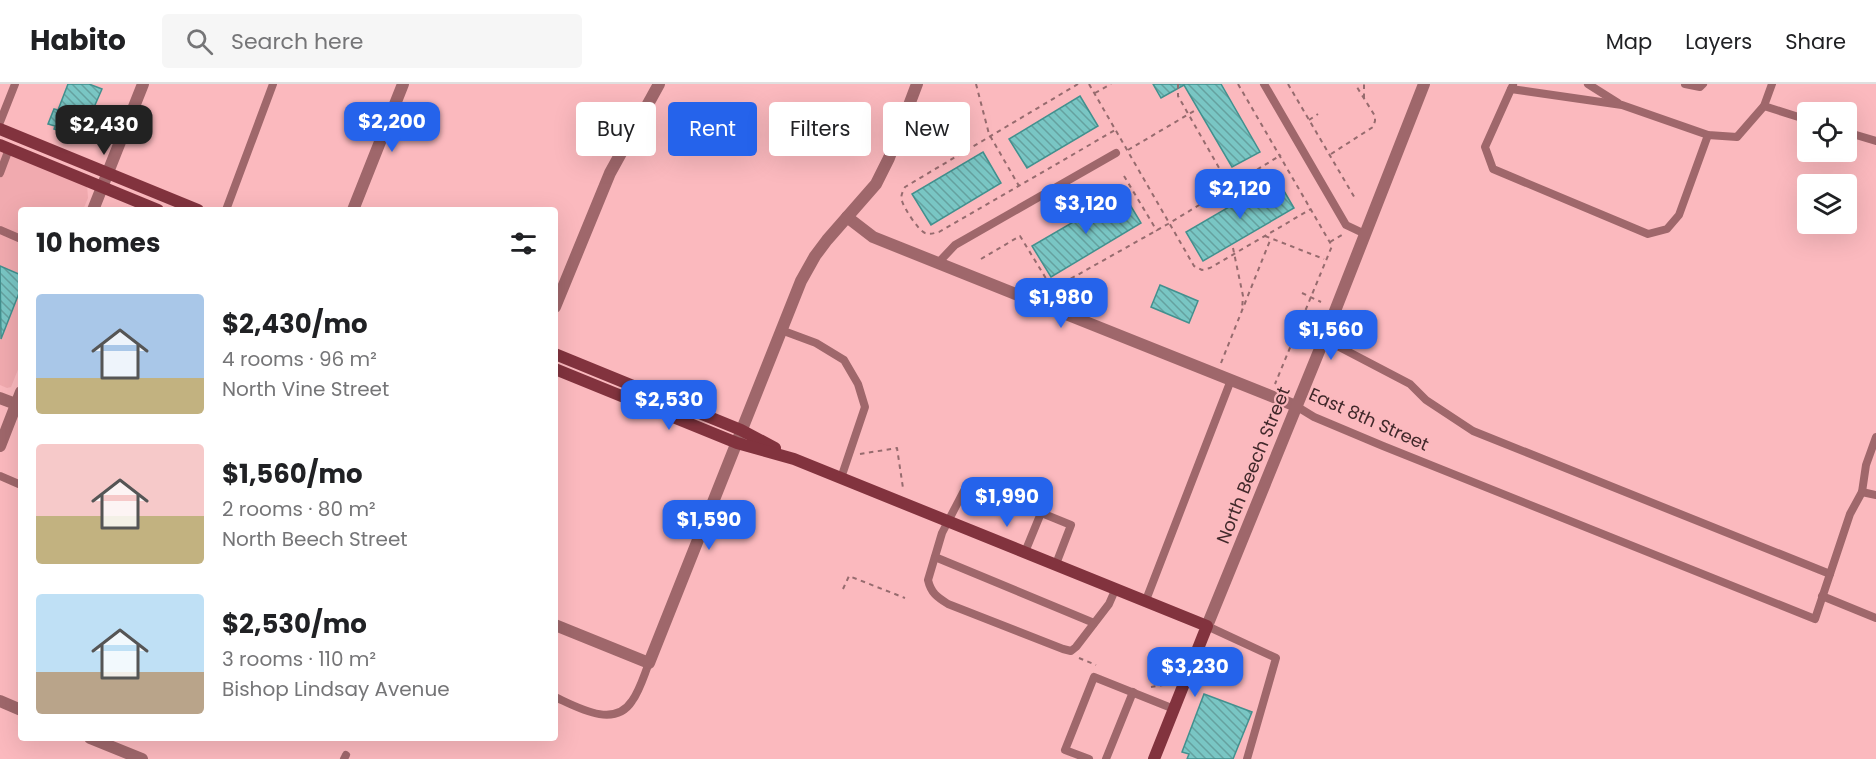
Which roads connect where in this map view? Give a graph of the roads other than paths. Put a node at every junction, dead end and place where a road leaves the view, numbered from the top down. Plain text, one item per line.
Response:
1 (15, 84) edge
2 (143, 84) edge
3 (273, 84) edge
4 (403, 84) edge
5 (659, 84) edge
6 (917, 84) edge
7 (1264, 84) edge
8 (1424, 84) edge
9 (1588, 84) edge
10 (1685, 84) edge
11 (1703, 84) edge
12 (1772, 84) edge
13 (1512, 86) edge
14 (1622, 105) junction
15 (1764, 106) junction
16 (1797, 116) edge
17 (0, 122) edge
18 (0, 129) edge
19 (1708, 135) junction
20 (1857, 135) edge
21 (1876, 141) edge
22 (5, 147) edge
23 (1116, 153) dead end
24 (0, 173) edge
25 (107, 174) junction
26 (102, 187) junction
27 (94, 207) edge
28 (151, 207) edge
29 (190, 207) edge
30 (227, 207) edge
31 (354, 207) edge
32 (848, 217) junction
33 (0, 230) edge
34 (1365, 234) junction
35 (18, 238) edge
36 (938, 263) junction
37 (558, 300) edge
38 (781, 330) junction
39 (1324, 339) junction
40 (558, 355) edge
41 (558, 370) edge
42 (1231, 380) junction
43 (0, 398) edge
44 (18, 405) edge
45 (1296, 406) junction
46 (18, 407) edge
47 (741, 430) junction
48 (1876, 437) edge
49 (736, 442) junction
50 (0, 446) edge
51 (794, 459) junction
52 (0, 476) edge
53 (842, 478) junction
54 (18, 484) edge
55 (1862, 492) junction
56 (1876, 495) edge
57 (1041, 513) junction
58 (948, 520) junction
59 (1025, 552) junction
60 (935, 557) junction
61 (1056, 564) junction
62 (1830, 574) junction
63 (1116, 588) junction
64 (1822, 596) junction
65 (1146, 600) junction
66 (1876, 618) edge
67 (1094, 624) junction
68 (558, 626) edge
69 (1207, 626) junction
70 (649, 663) junction
71 (1133, 692) junction
72 (558, 698) edge
73 (0, 701) edge
74 (18, 709) edge
75 (1174, 709) junction
76 (97, 741) edge
77 (141, 759) edge
78 (1089, 759) edge
79 (1106, 759) edge
80 (1154, 759) edge
81 (1247, 759) edge

1 - 17 lane
2 - 25 street
3 - 30 lane
4 - 31 street
5 - 37 street
6 - 32 street
7 - 34 lane
8 - 34 street, North Beech Street
9 - 14 lane
10 - 11 lane
12 - 15 lane
13 - 14 lane
13 - 19 lane
14 - 19 lane
15 - 16 lane
15 - 19 lane
18 - 25 street
20 - 21 lane
22 - 24 lane
22 - 26 street
23 - 36 lane
25 - 26 street
25 - 29 street
26 - 27 street
26 - 28 street
32 - 36 street, East 8th Street
32 - 38 street
33 - 35 lane
34 - 39 street, North Beech Street
36 - 42 street, East 8th Street
38 - 47 street
38 - 53 lane
39 - 45 street, North Beech Street
39 - 62 lane
40 - 47 street
41 - 49 street
42 - 45 street, East 8th Street
42 - 65 lane
43 - 44 street
45 - 64 lane, East 8th Street
45 - 69 street, North Beech Street
46 - 50 street
47 - 49 street
47 - 51 street
48 - 55 lane
49 - 51 street
49 - 70 street
51 - 53 street
52 - 54 lane
53 - 58 street
55 - 56 lane
55 - 62 lane
57 - 58 lane
57 - 59 lane
57 - 61 lane
58 - 59 street
58 - 60 lane
59 - 61 street
60 - 67 lane
60 - 67 lane
61 - 63 street
62 - 64 lane
63 - 65 street
63 - 67 lane
64 - 66 lane
65 - 69 street
68 - 70 street
69 - 75 street, North Beech Street
69 - 81 lane
70 - 72 lane
71 - 75 lane
71 - 78 lane
71 - 79 lane
73 - 74 street
75 - 80 street, North Beech Street
76 - 77 street

